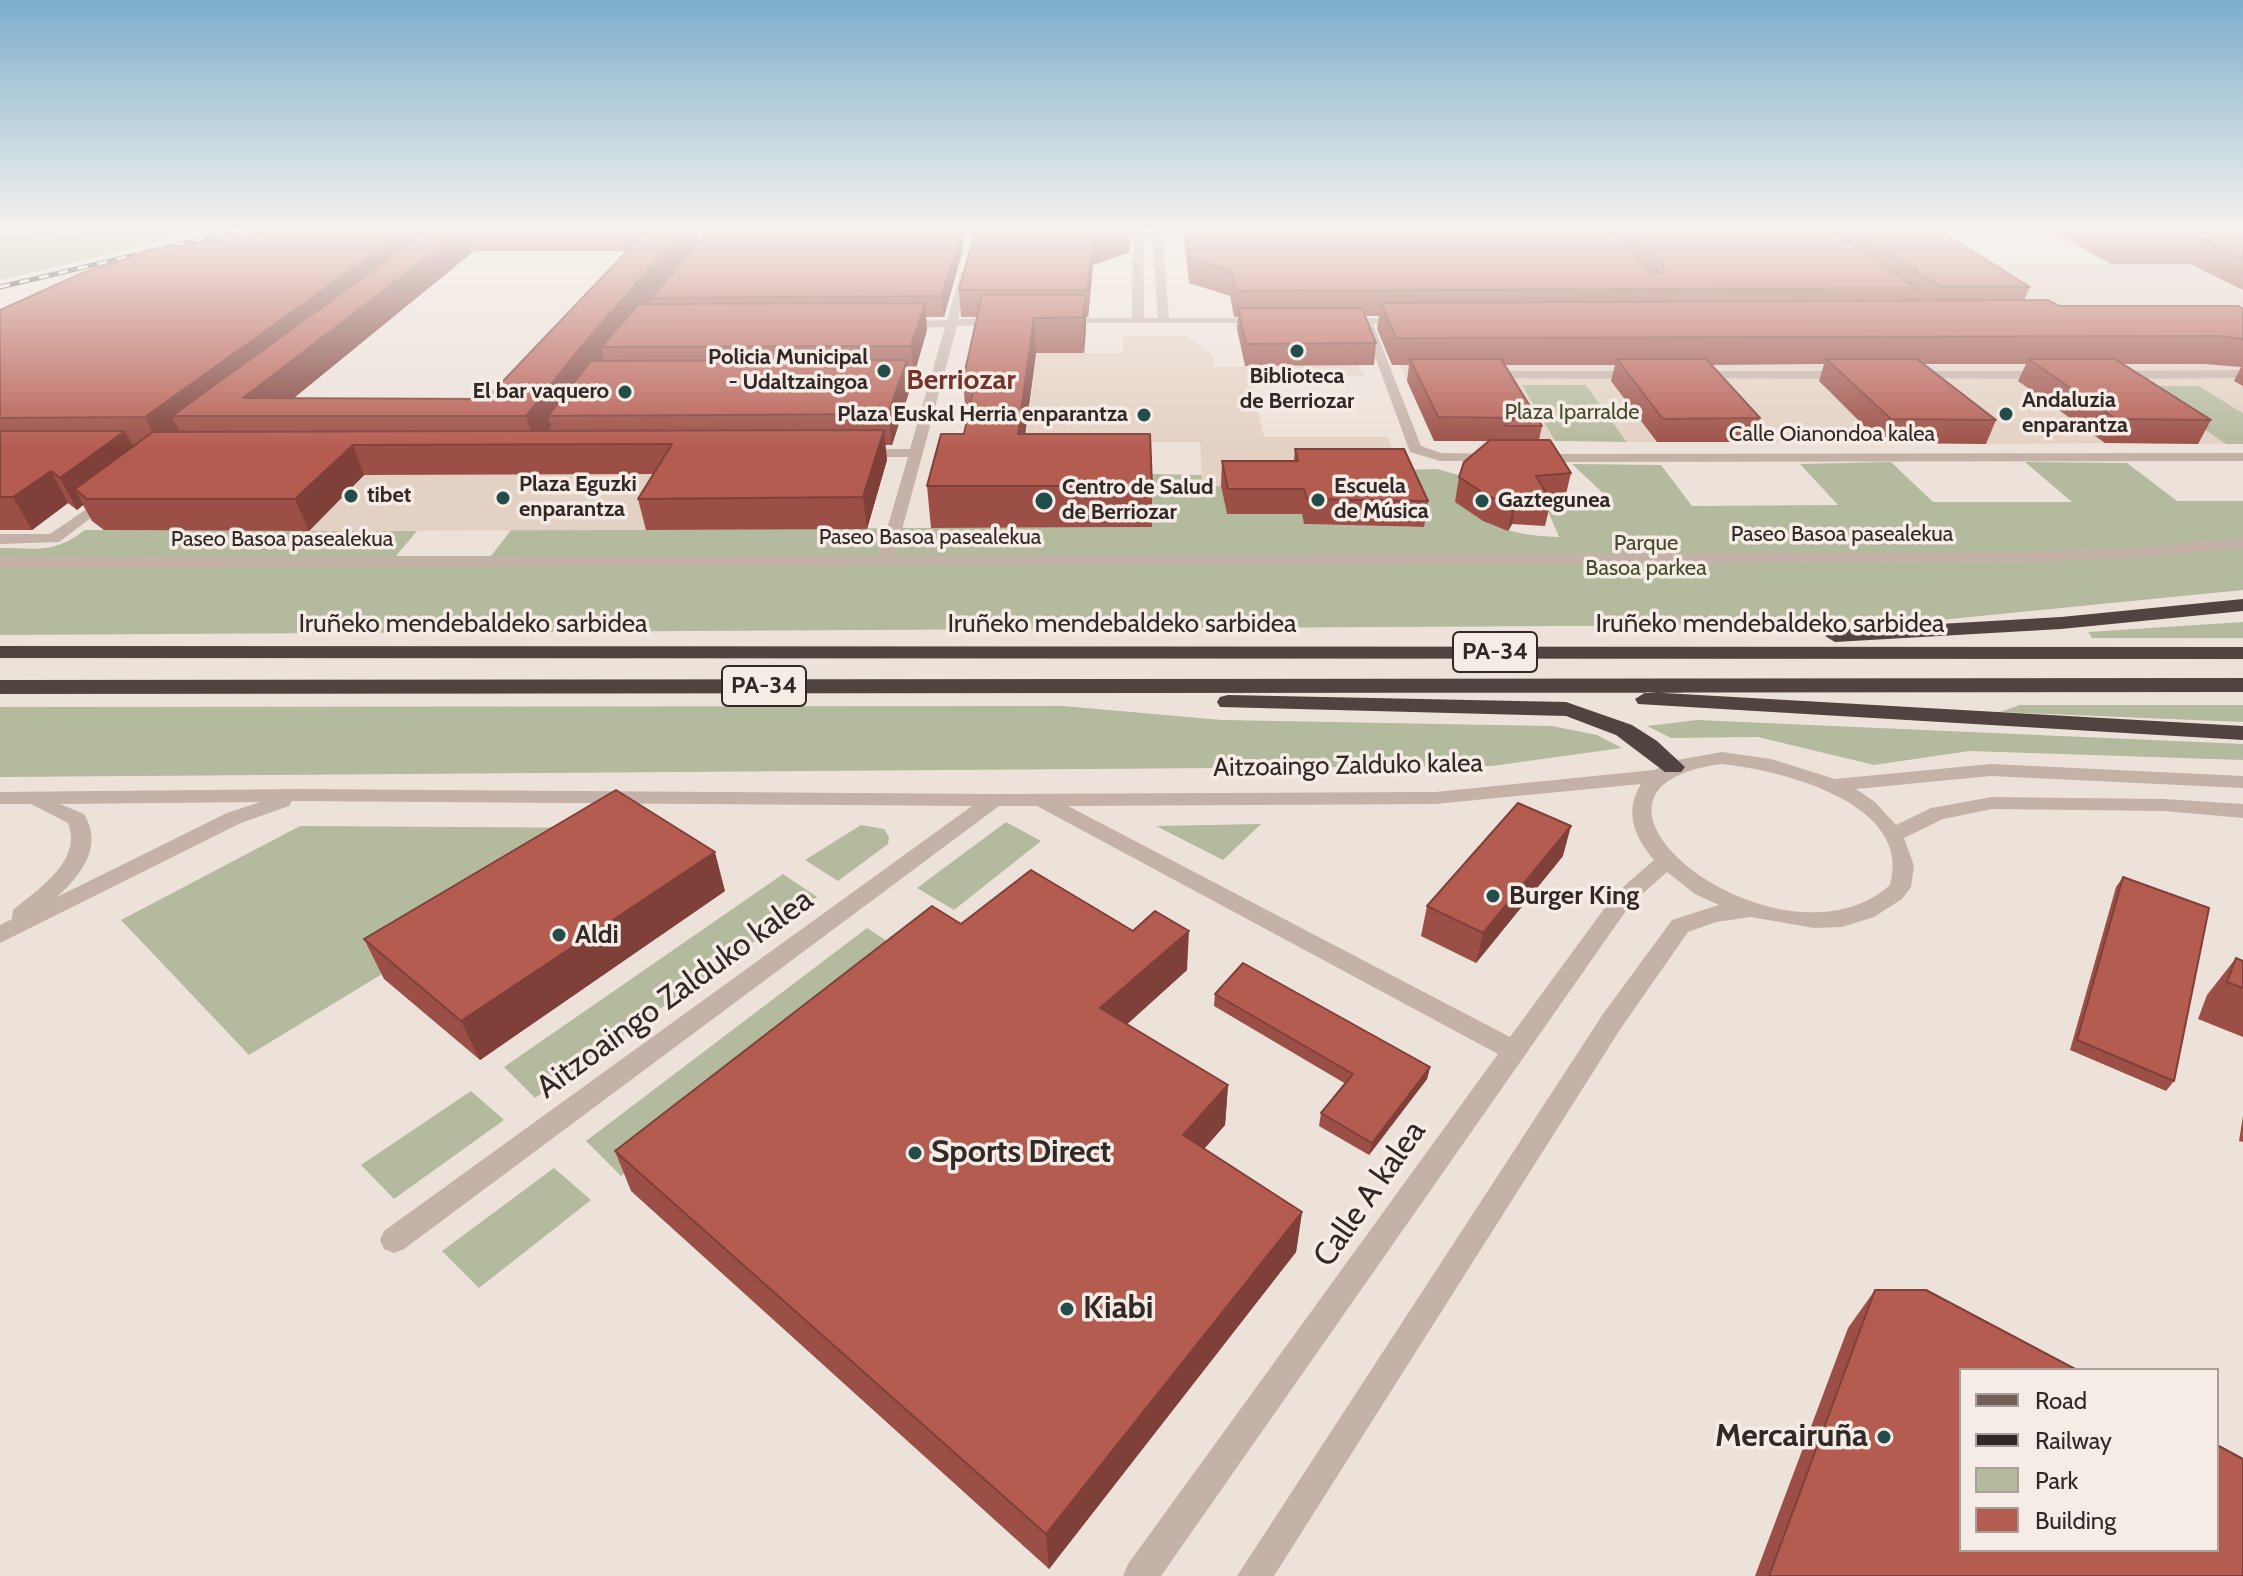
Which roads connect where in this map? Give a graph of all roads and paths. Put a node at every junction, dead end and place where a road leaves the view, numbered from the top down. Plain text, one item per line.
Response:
1 (959, 303) edge
2 (1138, 303) edge
3 (1163, 303) edge
4 (954, 321) junction
5 (1019, 321) edge
6 (1051, 321) edge
7 (1138, 321) junction
8 (1164, 321) junction
9 (1271, 321) edge
10 (1319, 321) edge
11 (1366, 321) junction
12 (1417, 321) edge
13 (892, 325) edge
14 (1385, 374) junction
15 (1404, 374) dead end
16 (2243, 374) edge
17 (1468, 375) edge
18 (1863, 375) edge
19 (1895, 375) edge
20 (2069, 375) edge
21 (2100, 375) edge
22 (1657, 376) edge
23 (1673, 376) edge
24 (838, 453) edge
25 (914, 453) junction
26 (2243, 457) edge
27 (124, 486) edge
28 (0, 539) edge
29 (2243, 543) edge
30 (886, 560) junction
31 (0, 563) edge
32 (2243, 607) edge
33 (0, 652) edge
34 (748, 652) junction
35 (2243, 653) edge
36 (1529, 685) junction
37 (2243, 685) edge
38 (1014, 686) junction
39 (0, 687) edge
40 (2243, 733) edge
41 (1665, 772) junction
42 (2243, 782) edge
43 (1834, 785) junction
44 (301, 795) junction
45 (10, 798) edge
46 (1038, 798) junction
47 (994, 800) junction
48 (2243, 811) edge
49 (1893, 835) junction
50 (1666, 861) junction
51 (1751, 909) junction
52 (2, 934) edge
53 (1514, 1051) junction
54 (394, 1240) dead end
55 (1140, 1576) edge
56 (1254, 1576) edge

1 - 4 street
2 - 7 street
3 - 8 street
4 - 5 street
4 - 13 street
4 - 25 street
6 - 7 street
7 - 8 street
8 - 9 street
10 - 11 street
11 - 12 street
11 - 14 street
14 - 15 street
14 - 26 street, Calle Oianondoa kalea
16 - 21 street
17 - 22 street
18 - 23 street
19 - 20 street
24 - 25 street
25 - 30 street
27 - 28 street
29 - 30 street, Paseo Basoa pasealekua
30 - 31 street, Paseo Basoa pasealekua
32 - 34 highway
33 - 34 highway, Iruñeko mendebaldeko sarbidea / PA-34
34 - 35 highway, Iruñeko mendebaldeko sarbidea / PA-34
36 - 37 highway, PA-34
36 - 38 highway, PA-34
36 - 40 highway
38 - 39 highway, PA-34
38 - 41 highway
41 - 43 street, Aitzoaingo Zalduko kalea
41 - 46 street, Aitzoaingo Zalduko kalea
41 - 50 street
42 - 43 street
43 - 49 street, Aitzoaingo Zalduko kalea
44 - 45 street, Aitzoaingo Zalduko kalea
44 - 47 street, Aitzoaingo Zalduko kalea
44 - 52 street, Aitzoaingo Zalduko kalea
45 - 52 street, Aitzoaingo Zalduko kalea
46 - 47 street, Aitzoaingo Zalduko kalea
46 - 53 street
47 - 54 street, Aitzoaingo Zalduko kalea
48 - 49 street
49 - 51 street
50 - 51 street
50 - 53 street, Calle A kalea
51 - 56 street
53 - 55 street, Calle A kalea

